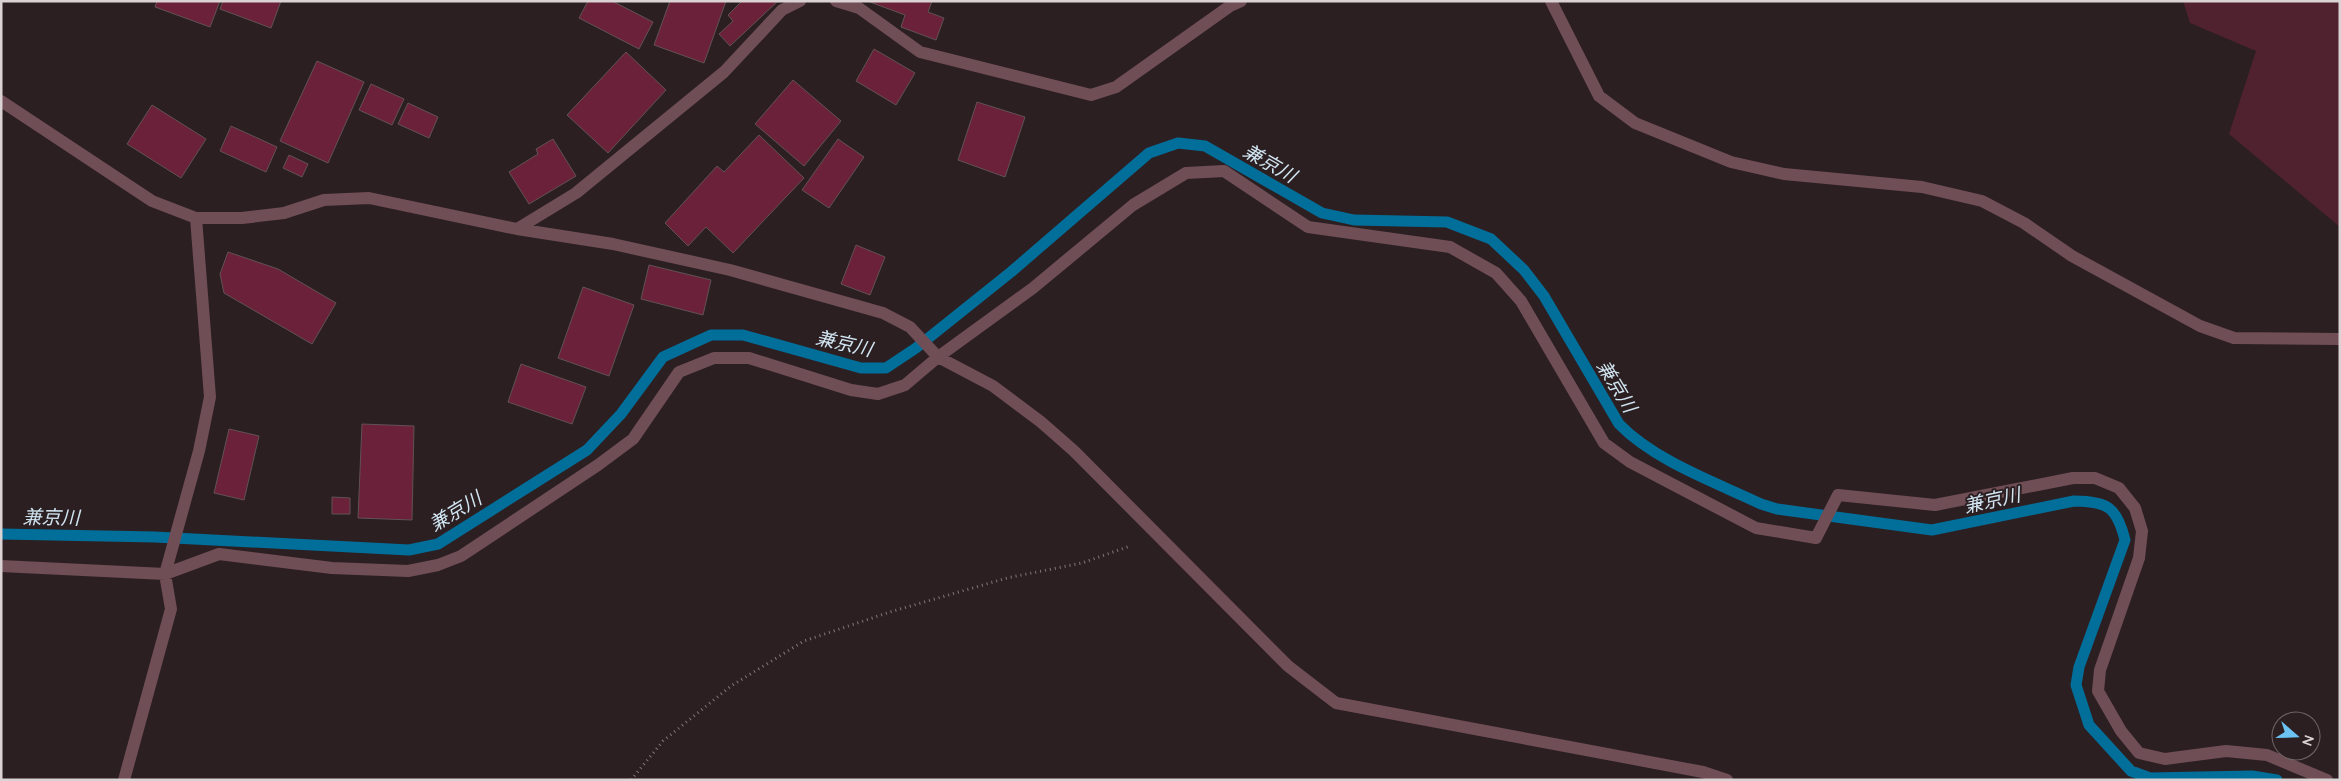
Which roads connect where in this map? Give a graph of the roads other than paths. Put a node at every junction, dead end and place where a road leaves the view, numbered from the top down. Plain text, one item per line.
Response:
1 (800, 1) edge
2 (836, 1) edge
3 (1241, 1) edge
4 (1551, 1) edge
5 (1, 101) edge
6 (196, 218) junction
7 (517, 229) junction
8 (2340, 339) edge
9 (935, 354) junction
10 (1, 566) edge
11 (165, 574) junction
12 (124, 780) edge
13 (1728, 780) edge
14 (2327, 780) edge

1 - 7 street
2 - 3 street
4 - 8 street
5 - 6 street
6 - 7 street
6 - 11 street
7 - 9 street
9 - 11 street
9 - 13 street
9 - 14 street
10 - 11 street
11 - 12 street

